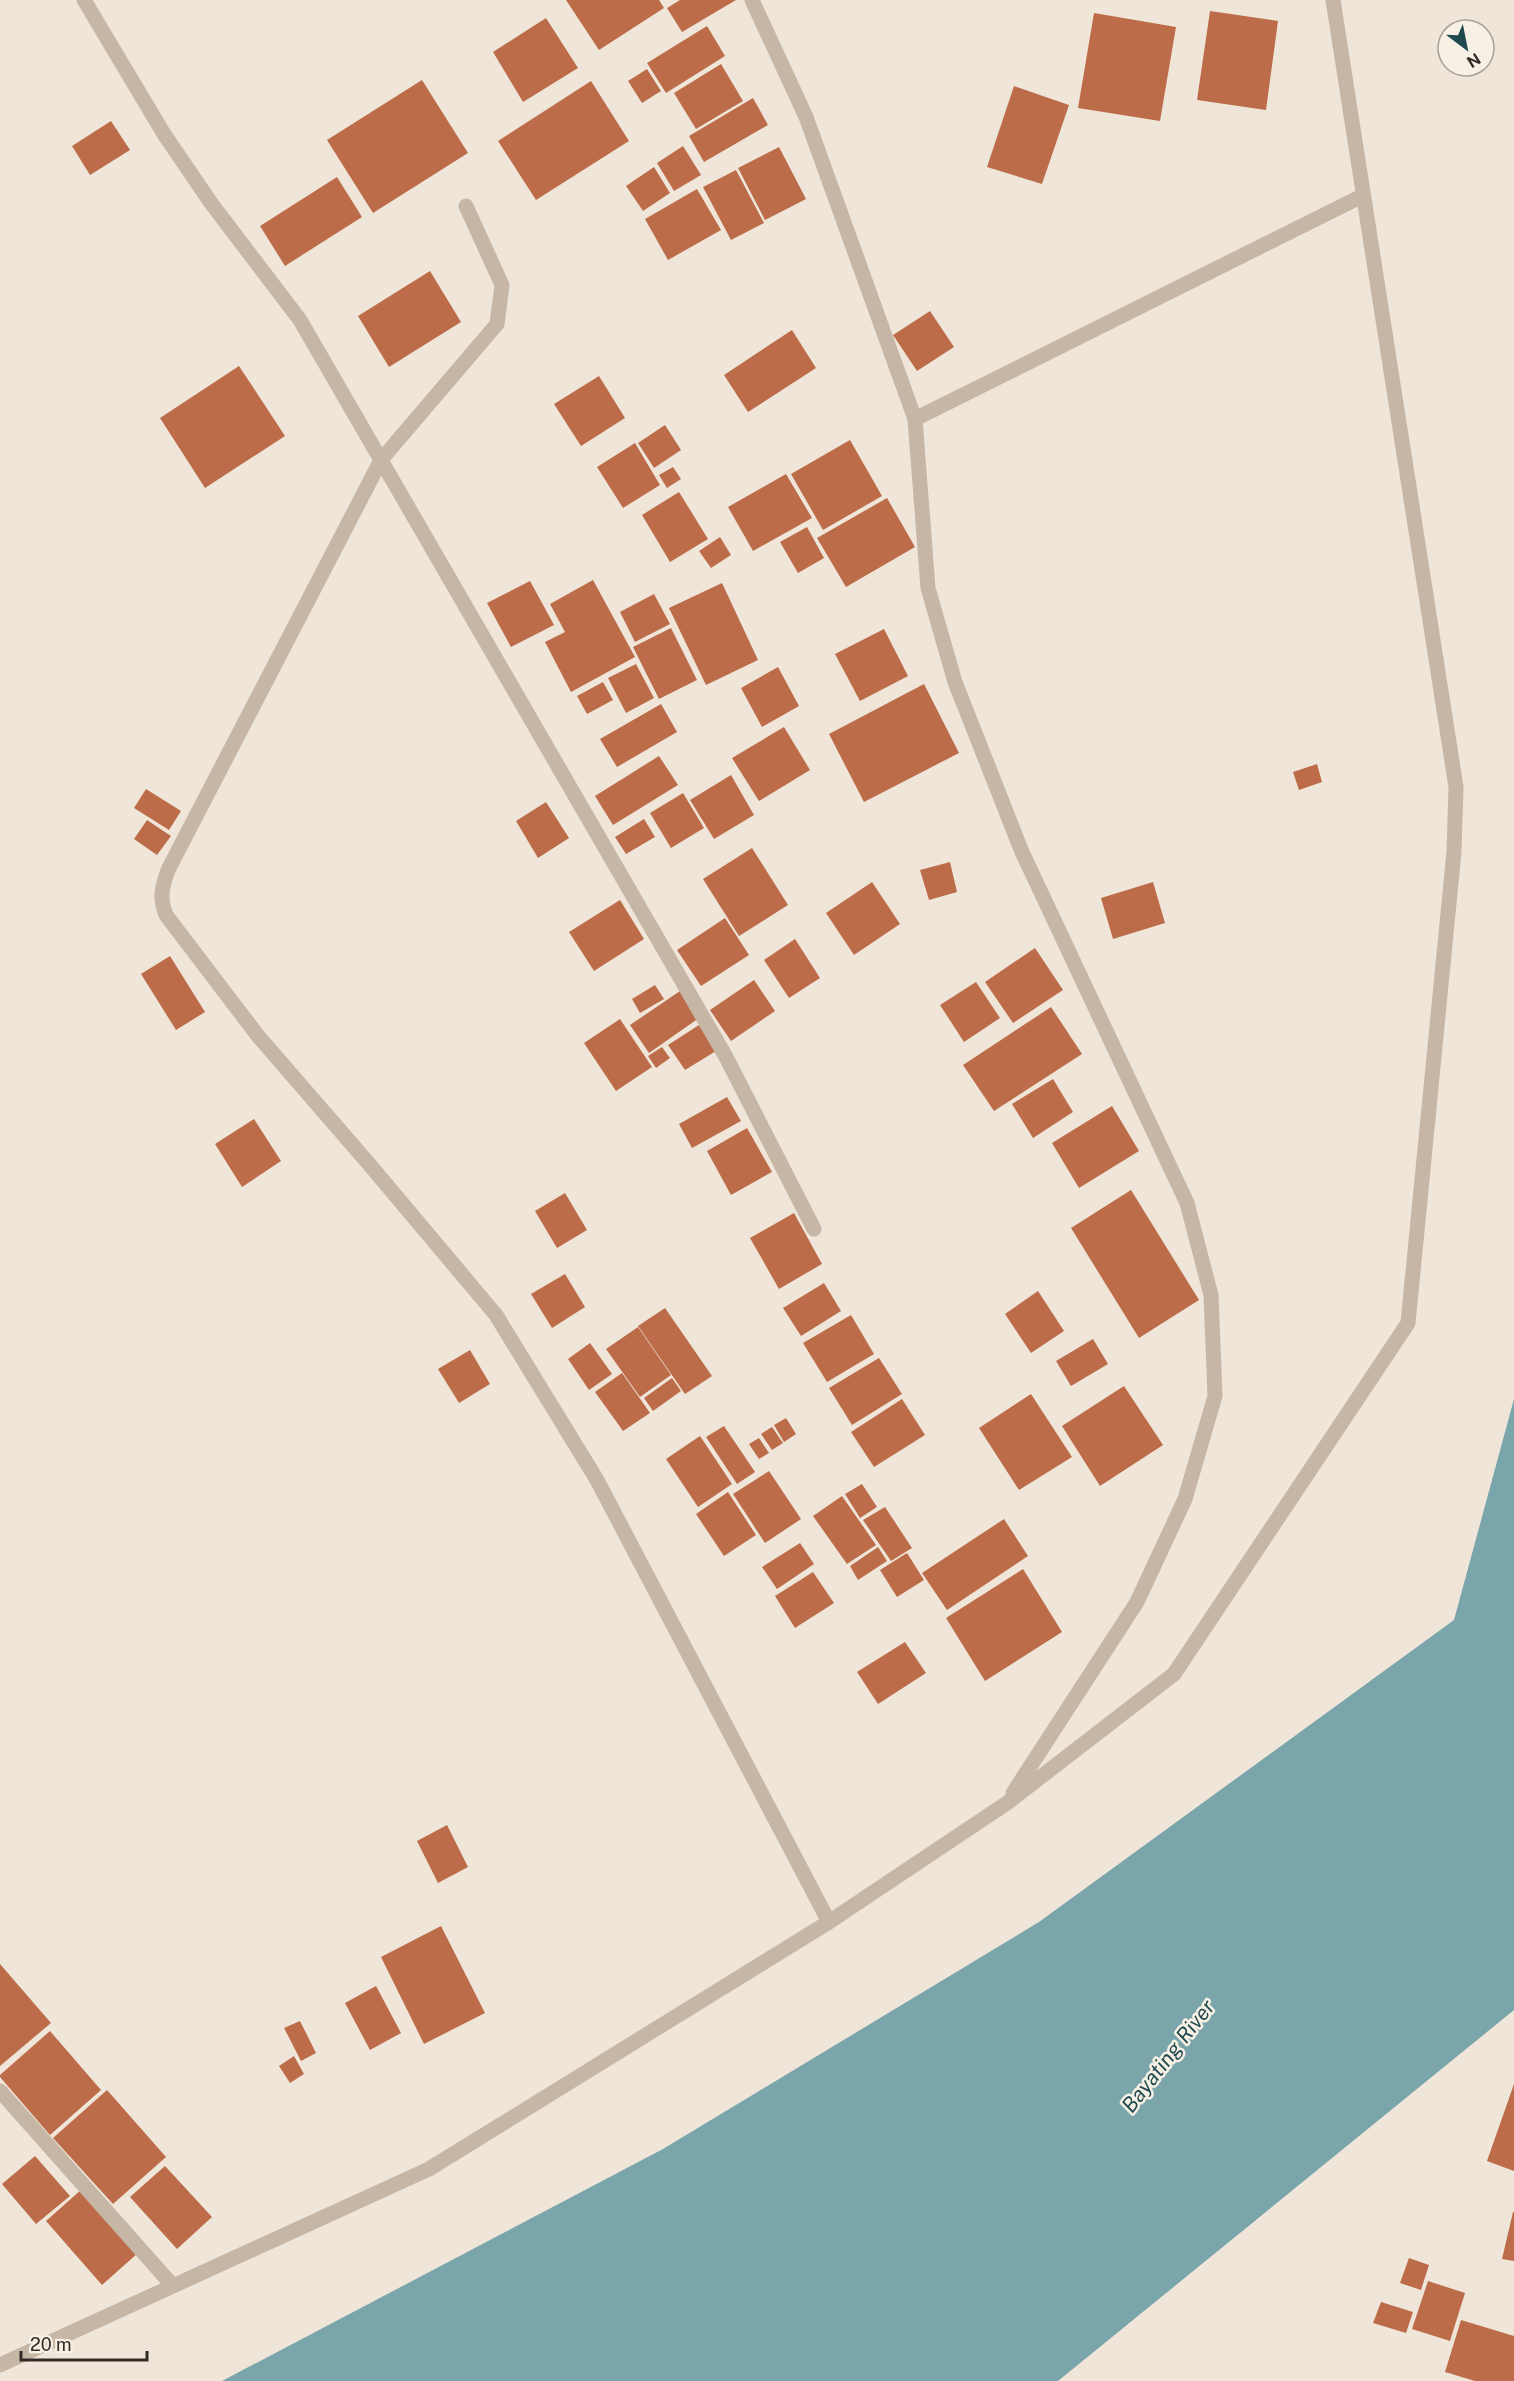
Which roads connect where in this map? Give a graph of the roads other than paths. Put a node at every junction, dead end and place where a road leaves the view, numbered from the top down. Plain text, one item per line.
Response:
1 (84, 0) edge
2 (752, 0) edge
3 (1333, 0) edge
4 (1362, 196) junction
5 (466, 206) dead end
6 (915, 419) junction
7 (381, 460) junction
8 (814, 1229) dead end
9 (1007, 1803) junction
10 (829, 1922) junction
11 (0, 2091) edge
12 (173, 2286) junction
13 (0, 2365) edge

1 - 7 street
2 - 6 street
3 - 4 street
4 - 6 street
4 - 9 street
5 - 7 street
6 - 9 street
7 - 8 street
7 - 10 street
9 - 10 street
10 - 12 street
11 - 12 street
12 - 13 street

